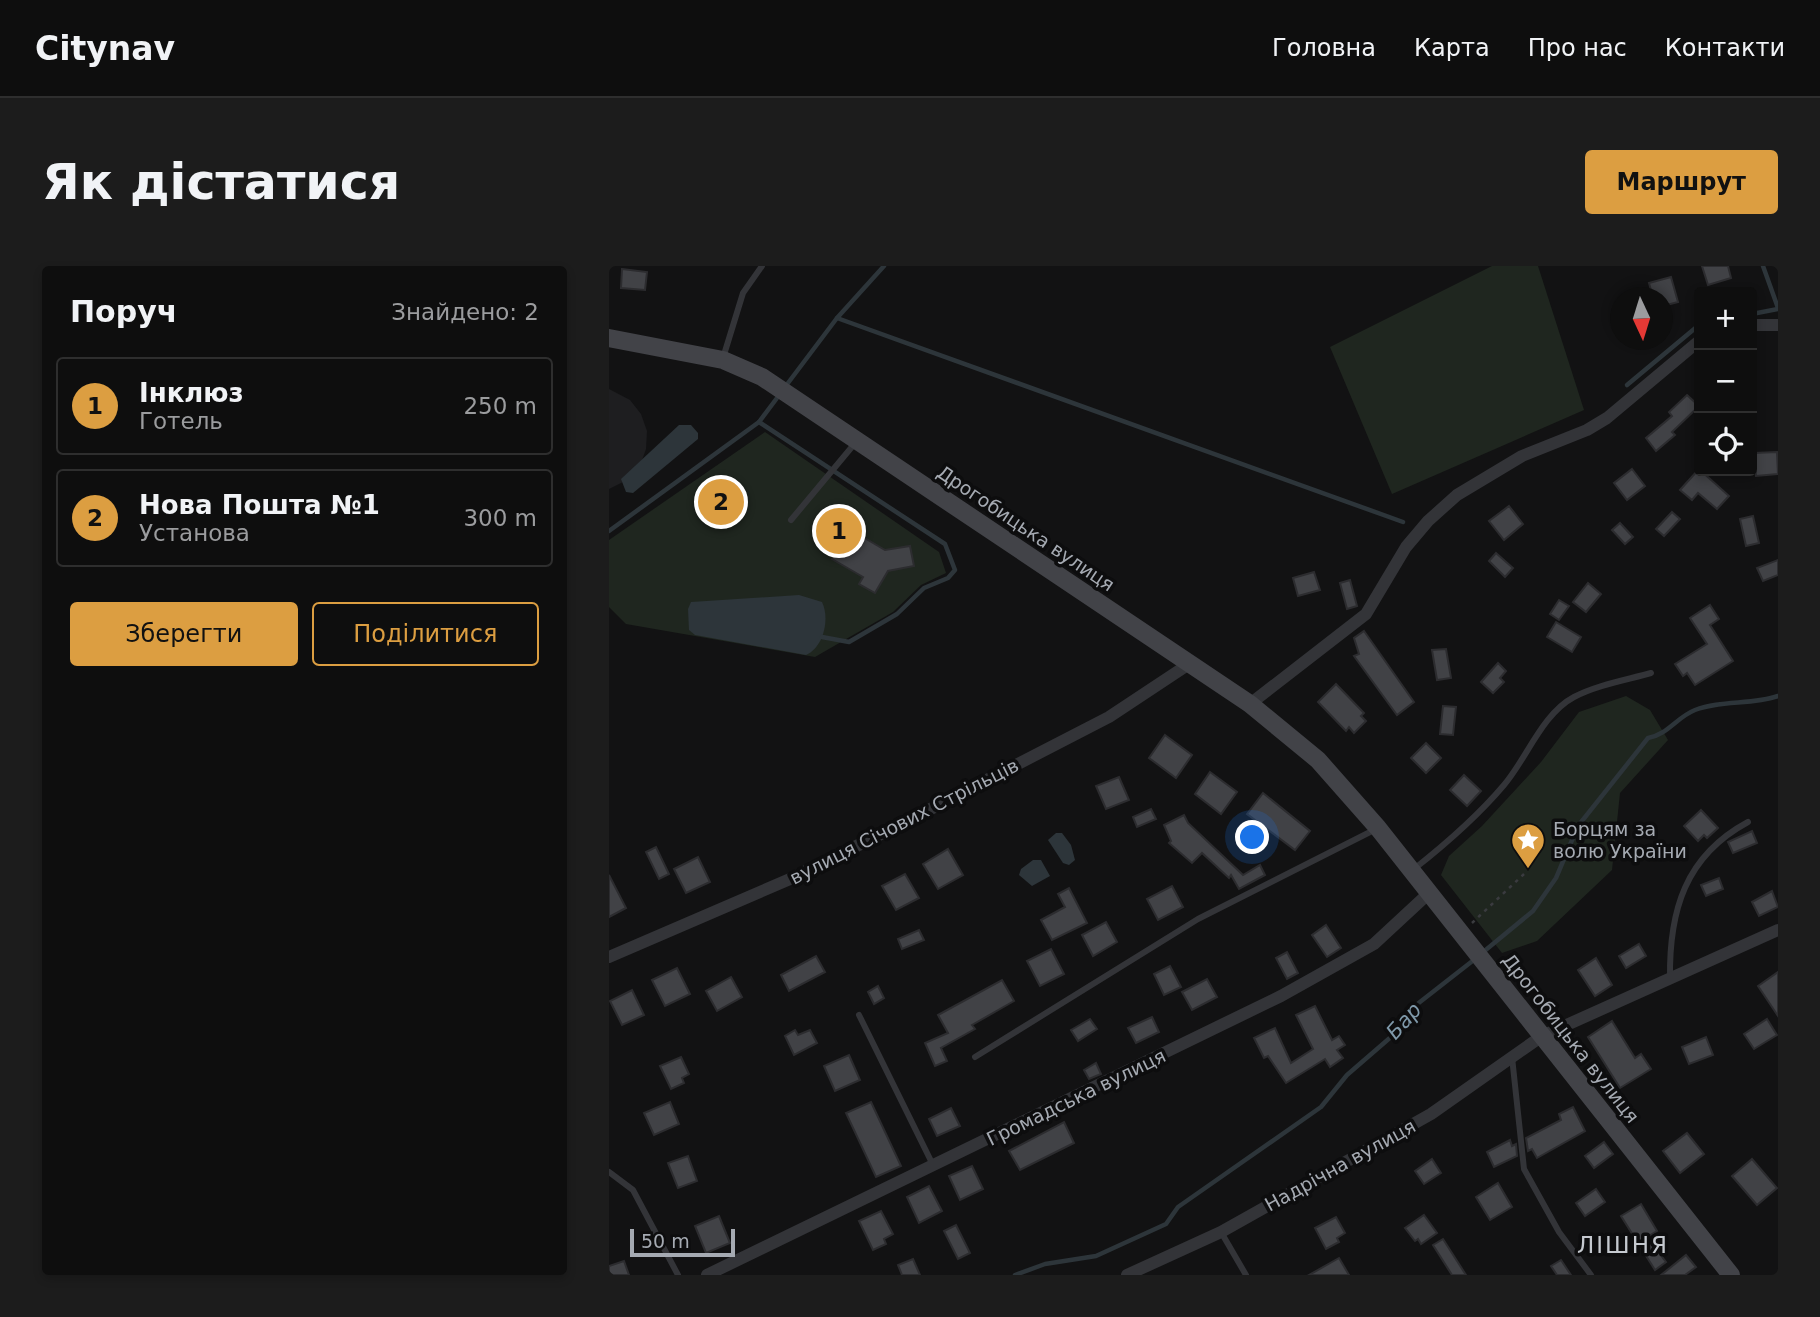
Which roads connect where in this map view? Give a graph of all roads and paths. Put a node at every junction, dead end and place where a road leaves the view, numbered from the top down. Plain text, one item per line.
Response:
1 (762, 266) edge
2 (1757, 325) edge
3 (1778, 325) edge
4 (609, 338) edge
5 (1694, 345) edge
6 (723, 360) junction
7 (857, 440) junction
8 (791, 520) dead end
9 (1189, 664) junction
10 (1651, 673) dead end
11 (1250, 705) junction
12 (1748, 822) dead end
13 (1378, 828) junction
14 (1412, 870) junction
15 (1524, 874) dead end
16 (1429, 893) junction
17 (1778, 930) edge
18 (1466, 937) junction
19 (609, 957) edge
20 (1670, 979) junction
21 (859, 1015) dead end
22 (1542, 1036) junction
23 (975, 1057) dead end
24 (1512, 1057) junction
25 (934, 1167) junction
26 (609, 1172) edge
27 (1221, 1232) junction
28 (678, 1275) edge
29 (707, 1275) edge
30 (1127, 1275) edge
31 (1246, 1275) edge
32 (1591, 1275) edge
33 (1731, 1275) edge

1 - 6 lane
2 - 3 street
4 - 6 main road, Дрогобицька вулиця
5 - 11 street
6 - 7 main road, Дрогобицька вулиця
7 - 8 lane
7 - 9 main road, Дрогобицька вулиця
9 - 11 main road, Дрогобицька вулиця
9 - 19 street, вулиця Січових Стрільців
10 - 14 lane
11 - 13 main road, Дрогобицька вулиця
12 - 20 lane
13 - 14 main road, Дрогобицька вулиця
13 - 23 lane
14 - 16 main road, Дрогобицька вулиця
15 - 18 path
16 - 18 main road, Дрогобицька вулиця
16 - 25 street, Громадська вулиця
17 - 20 street, Надрічна вулиця
18 - 22 main road, Дрогобицька вулиця
20 - 22 street, Надрічна вулиця
21 - 25 lane
22 - 24 street, Надрічна вулиця
22 - 33 main road, Дрогобицька вулиця
24 - 27 street, Надрічна вулиця
24 - 32 lane
25 - 29 street, Громадська вулиця
26 - 28 lane
27 - 30 street, Надрічна вулиця
27 - 31 lane

